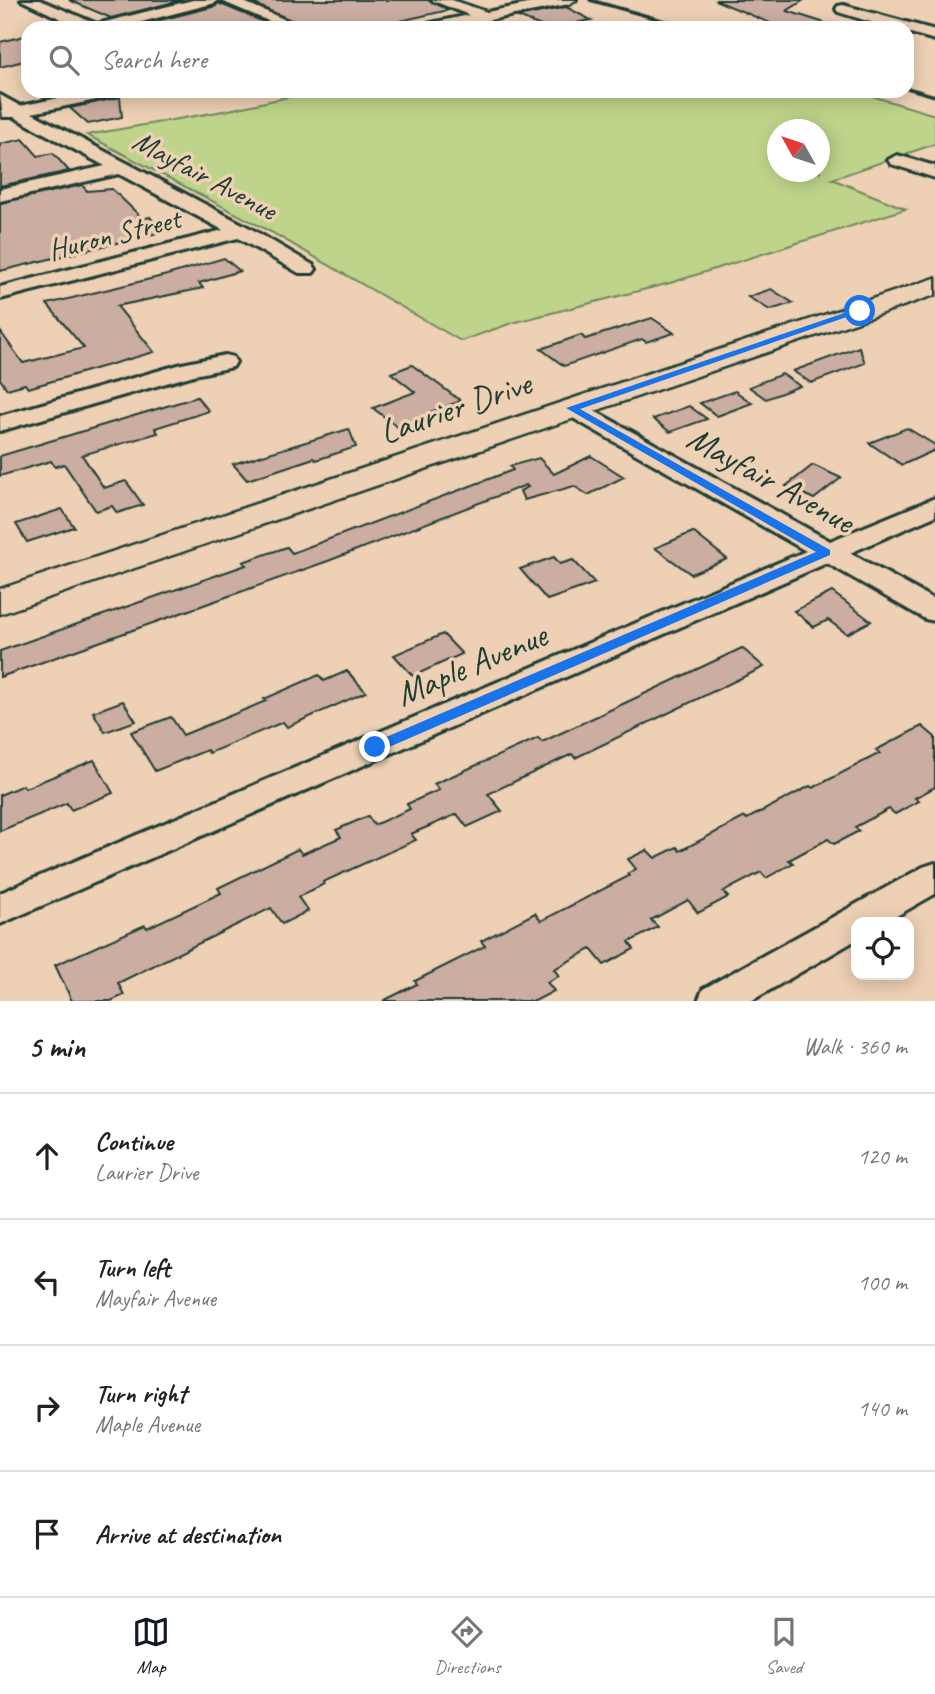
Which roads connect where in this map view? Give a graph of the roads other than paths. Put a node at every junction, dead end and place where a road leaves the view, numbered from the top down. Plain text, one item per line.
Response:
1 (28, 0) edge
2 (210, 0) edge
3 (226, 0) edge
4 (438, 0) edge
5 (569, 0) edge
6 (865, 3) dead end
7 (843, 9) joint
8 (485, 16) junction
9 (77, 21) edge
10 (128, 21) edge
11 (280, 21) edge
12 (461, 21) edge
13 (883, 21) edge
14 (914, 30) edge
15 (935, 35) edge
16 (82, 98) edge
17 (0, 100) edge
18 (9, 113) edge
19 (897, 160) dead end
20 (121, 168) junction
21 (935, 172) edge
22 (0, 195) edge
23 (241, 231) junction
24 (306, 269) dead end
25 (935, 286) edge
26 (0, 293) edge
27 (225, 362) dead end
28 (572, 408) junction
29 (0, 424) edge
30 (935, 506) edge
31 (826, 552) junction
32 (0, 602) edge
33 (935, 612) edge
34 (935, 877) edge
35 (0, 909) edge
36 (717, 1001) edge

1 - 9 street
2 - 10 street
3 - 11 street
4 - 8 street
5 - 8 street
6 - 7 street
7 - 13 street
8 - 12 street
14 - 15 street
16 - 18 street
17 - 18 street, Mayfair Avenue
18 - 20 street, Mayfair Avenue
19 - 21 street
20 - 22 street
20 - 23 street, Mayfair Avenue
23 - 24 street, Mayfair Avenue
23 - 26 street, Huron Street
25 - 28 street, Laurier Drive
27 - 29 street
28 - 31 street, Mayfair Avenue
28 - 32 street, Laurier Drive
30 - 31 street, Maple Avenue
31 - 33 street, Mayfair Avenue
31 - 35 street, Maple Avenue
34 - 36 street

